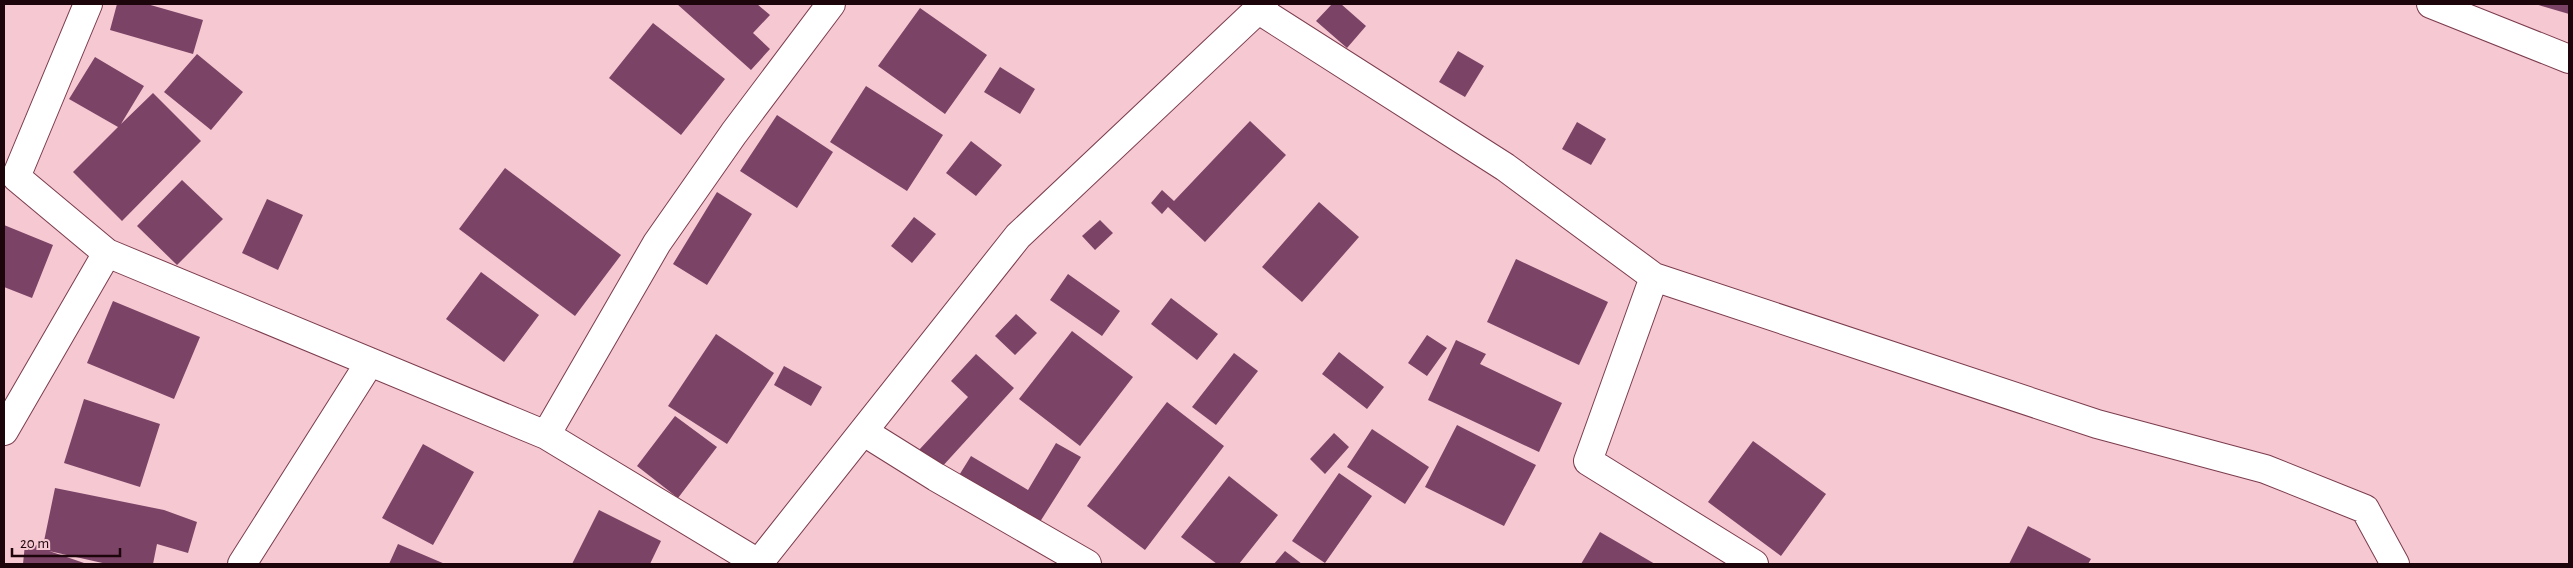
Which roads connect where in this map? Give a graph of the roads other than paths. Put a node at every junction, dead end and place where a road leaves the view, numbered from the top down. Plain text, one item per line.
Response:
1 (88, 4) edge
2 (831, 4) edge
3 (2431, 4) edge
4 (1262, 7) edge
5 (2569, 59) edge
6 (107, 254) junction
7 (1654, 277) junction
8 (370, 362) junction
9 (4, 431) edge
10 (864, 432) junction
11 (546, 435) junction
12 (242, 564) edge
13 (758, 564) edge
14 (1087, 564) edge
15 (1754, 564) edge
16 (2394, 564) edge

1 - 6 street
2 - 11 street
3 - 5 street
4 - 7 street
4 - 10 street
6 - 8 street
6 - 9 street
7 - 15 street
7 - 16 street
8 - 11 street
8 - 12 street
10 - 13 street
10 - 14 street
11 - 13 street

